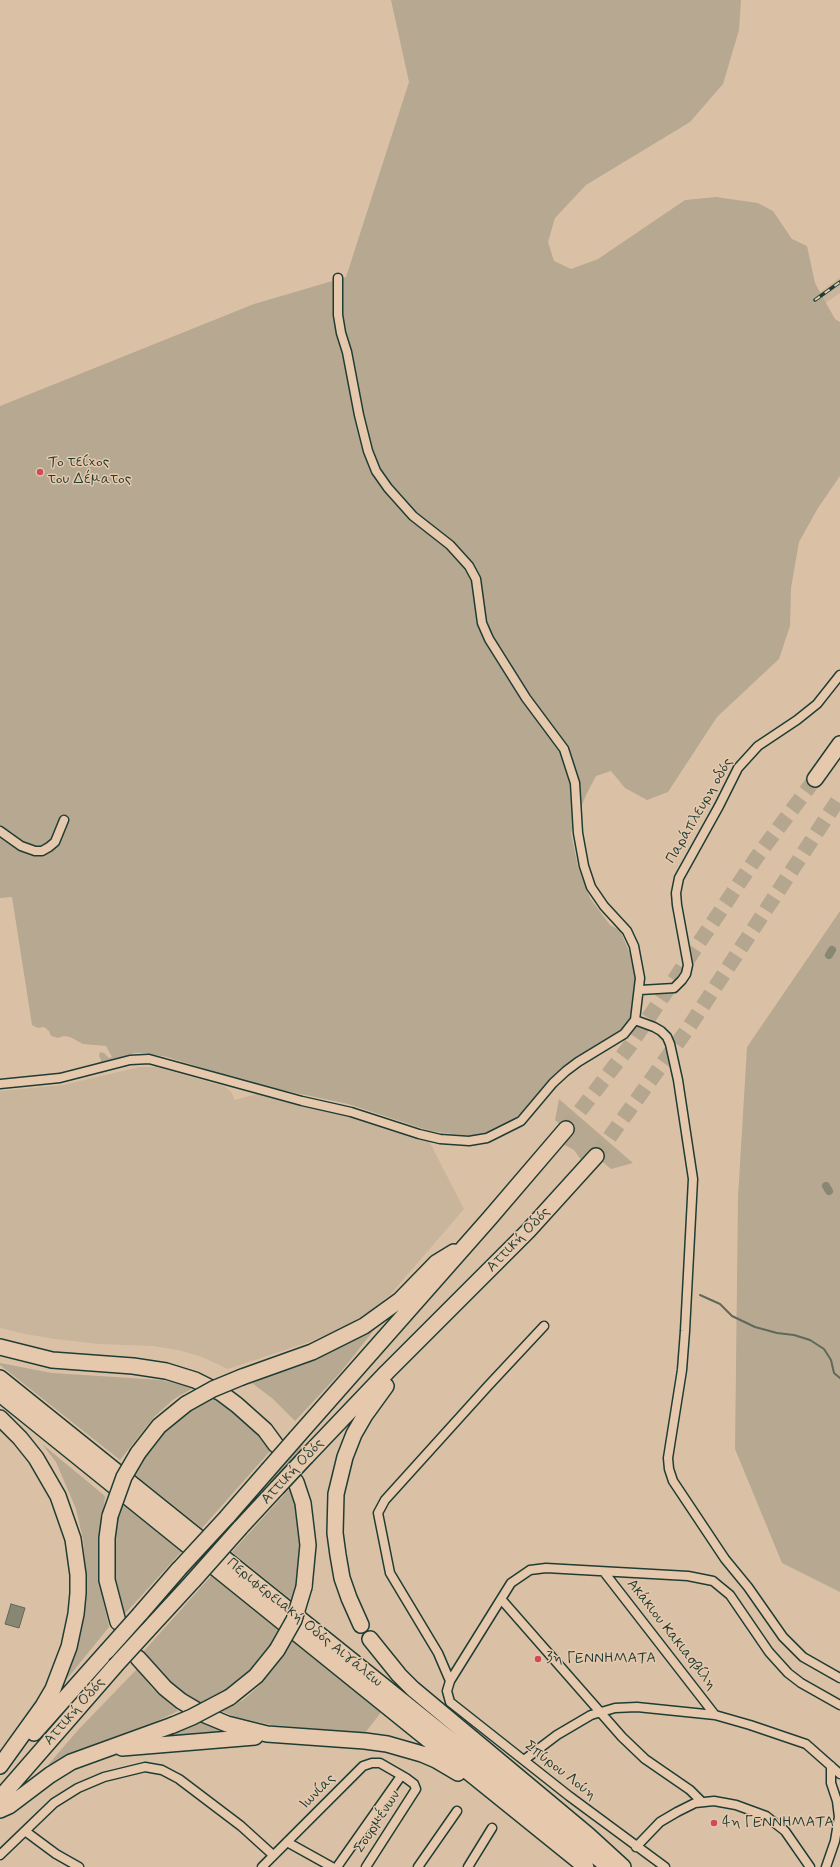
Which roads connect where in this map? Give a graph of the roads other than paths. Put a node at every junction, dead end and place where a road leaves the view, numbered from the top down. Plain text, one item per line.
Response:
1 (338, 278) dead end
2 (840, 675) edge
3 (840, 744) edge
4 (815, 779) tunnel mouth
5 (64, 820) dead end
6 (0, 831) edge
7 (640, 990) junction
8 (635, 1020) junction
9 (0, 1084) edge
10 (566, 1129) tunnel mouth
11 (596, 1156) tunnel mouth
12 (467, 1244) junction
13 (456, 1305) junction
14 (544, 1326) dead end
15 (0, 1347) edge
16 (0, 1378) edge
17 (0, 1394) edge
18 (0, 1418) edge
19 (276, 1445) dead end
20 (296, 1482) dead end
21 (604, 1572) junction
22 (500, 1599) junction
23 (118, 1622) dead end
24 (361, 1625) dead end
25 (370, 1639) dead end
26 (138, 1658) dead end
27 (840, 1678) edge
28 (450, 1681) junction
29 (840, 1705) edge
30 (600, 1712) junction
31 (715, 1715) junction
32 (280, 1735) junction
33 (105, 1748) junction
34 (524, 1760) junction
35 (0, 1766) edge
36 (831, 1766) junction
37 (0, 1771) edge
38 (840, 1774) edge
39 (401, 1776) junction
40 (0, 1798) edge
41 (702, 1802) junction
42 (0, 1810) edge
43 (457, 1811) dead end
44 (521, 1813) junction
45 (492, 1828) dead end
46 (25, 1831) junction
47 (287, 1842) junction
48 (636, 1847) junction
49 (273, 1855) junction
50 (0, 1856) edge
51 (79, 1867) edge
52 (262, 1867) edge
53 (332, 1867) edge
54 (336, 1867) edge
55 (366, 1867) edge
56 (418, 1867) edge
57 (468, 1867) edge
58 (586, 1867) edge
59 (609, 1867) edge
60 (623, 1867) edge
61 (664, 1867) edge
62 (810, 1867) edge
63 (826, 1867) edge

1 - 7 street
2 - 7 street, Παράπλευρη οδός
3 - 4 highway
5 - 6 street
7 - 8 street
8 - 9 street
8 - 27 street
10 - 12 highway, Αττική Οδός
11 - 13 highway, Αττική Οδός
12 - 23 highway, bridge
12 - 37 highway, Αττική Οδός, bridge
13 - 24 highway
13 - 40 highway, Αττική Οδός, bridge
14 - 28 street
15 - 19 highway
16 - 59 highway, Περιφερειακή Οδός Αιγάλεω
17 - 44 highway, Περιφερειακή Οδός Αιγάλεω
18 - 35 highway
20 - 33 highway, bridge
21 - 22 street
21 - 29 street
21 - 31 street, Ακάκιου Κακιασβίλη
22 - 28 street
22 - 30 street
25 - 60 highway
26 - 32 highway
28 - 34 street, Σπύρου Λούη
30 - 31 street
30 - 34 street
30 - 41 street
31 - 36 street
32 - 33 highway
32 - 44 highway
33 - 42 highway
34 - 48 street, Σπύρου Λούη
36 - 38 street
36 - 63 street
39 - 47 street, Ιωνίας
39 - 54 street
39 - 55 street, Σουρμένων
41 - 48 street
41 - 62 street
43 - 56 street
44 - 58 highway, Περιφερειακή Οδός Αιγάλεω
45 - 57 street
46 - 49 street
46 - 50 street
46 - 51 street
47 - 49 street, Ιωνίας
47 - 53 street
48 - 61 street, Σπύρου Λούη
49 - 52 street, Ιωνίας

